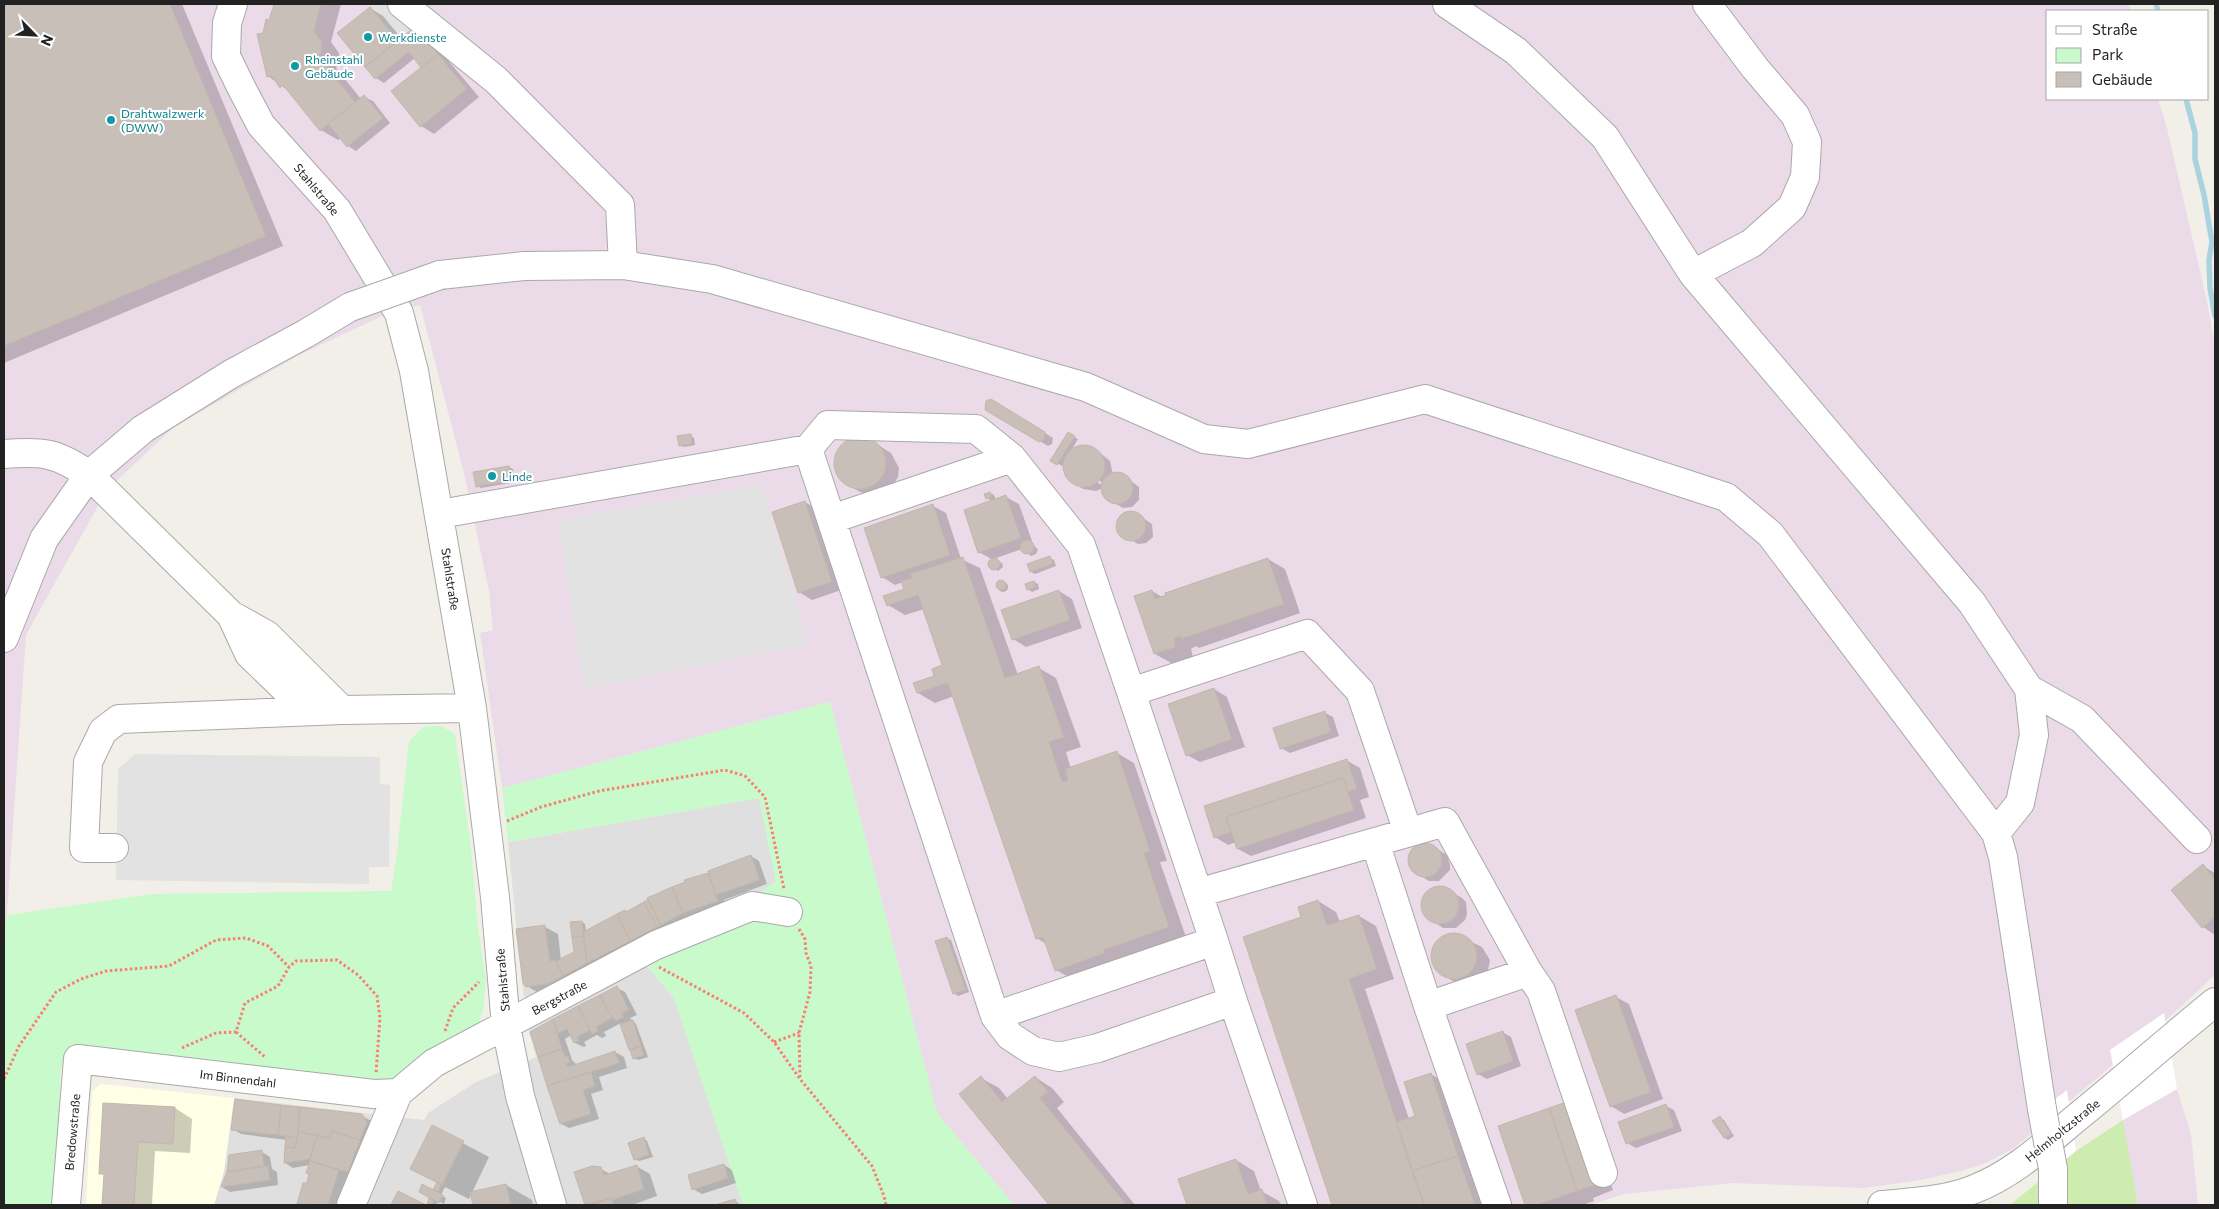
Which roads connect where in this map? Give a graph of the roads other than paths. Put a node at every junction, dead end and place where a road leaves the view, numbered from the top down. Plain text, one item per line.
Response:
1 (233, 4) edge
2 (402, 4) edge
3 (1447, 4) edge
4 (1707, 4) edge
5 (623, 265) junction
6 (1693, 274) junction
7 (808, 449) junction
8 (4, 454) edge
9 (1012, 458) junction
10 (88, 475) junction
11 (440, 514) junction
12 (832, 519) junction
13 (231, 615) junction
14 (4, 638) edge
15 (2029, 689) junction
16 (1131, 692) junction
17 (472, 708) junction
18 (342, 710) junction
19 (308, 711) junction
20 (1408, 832) junction
21 (1996, 833) junction
22 (2197, 839) dead end
23 (1375, 842) junction
24 (114, 848) dead end
25 (1198, 893) junction
26 (788, 912) road end
27 (1214, 941) junction
28 (1528, 972) junction
29 (1233, 1001) junction
30 (2215, 1002) edge
31 (1428, 1006) junction
32 (995, 1016) junction
33 (506, 1026) junction
34 (78, 1059) joint
35 (386, 1094) junction
36 (1603, 1173) dead end
37 (66, 1205) edge
38 (351, 1205) edge
39 (552, 1205) edge
40 (1303, 1205) edge
41 (1497, 1205) edge
42 (1882, 1205) edge
43 (2053, 1205) edge

1 - 11 street, Stahlstraße
2 - 5 street
3 - 6 street
4 - 6 street
5 - 10 street, bridge
5 - 21 street
6 - 15 street
7 - 9 street
7 - 11 street
7 - 12 street
8 - 10 street
9 - 12 street
9 - 16 street
10 - 13 street
10 - 14 street
11 - 17 street, Stahlstraße
12 - 32 street
13 - 18 street
13 - 19 street
15 - 21 street
15 - 22 street
16 - 20 street
16 - 25 street
17 - 18 street
17 - 33 street, Stahlstraße
18 - 19 street
19 - 24 street
20 - 23 street
20 - 28 street
21 - 43 street, bridge
23 - 25 street
23 - 31 street
25 - 27 street
26 - 33 street, Bergstraße
27 - 29 street
27 - 32 street
28 - 31 street
28 - 36 street
29 - 32 street
29 - 40 street
30 - 42 street, Helmholtzstraße
31 - 41 street
33 - 35 street, Bergstraße
33 - 39 street, Stahlstraße
34 - 35 street, Im Binnendahl
34 - 37 street, Bredowstraße
35 - 38 street, Bergstraße

